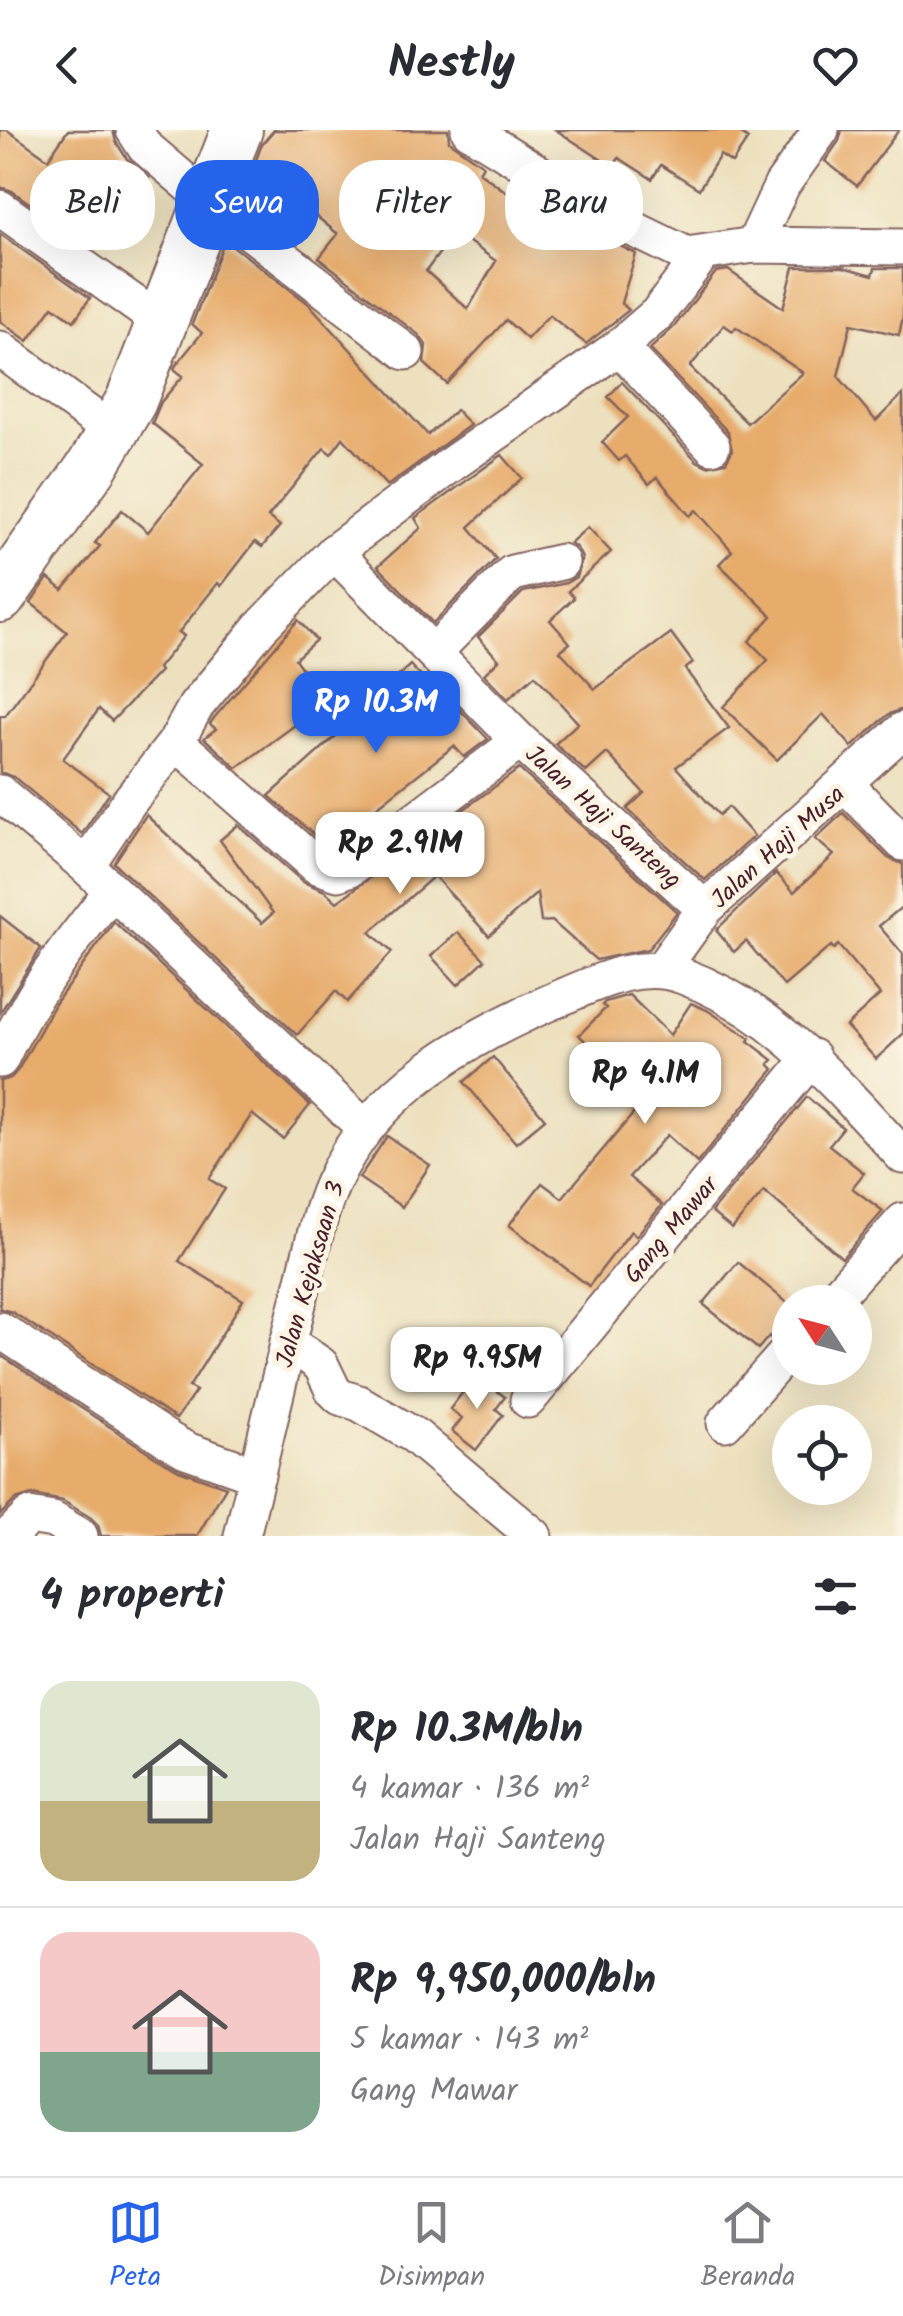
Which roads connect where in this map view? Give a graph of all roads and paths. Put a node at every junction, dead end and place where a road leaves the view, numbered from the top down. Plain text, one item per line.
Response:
1 (134, 130) edge
2 (238, 130) edge
3 (469, 130) edge
4 (821, 130) edge
5 (226, 160) edge
6 (175, 174) edge
7 (0, 208) edge
8 (754, 245) junction
9 (903, 247) edge
10 (190, 250) edge
11 (273, 250) edge
12 (702, 255) junction
13 (162, 323) junction
14 (620, 347) junction
15 (0, 348) edge
16 (406, 352) dead end
17 (113, 432) junction
18 (712, 446) dead end
19 (334, 552) junction
20 (561, 562) dead end
21 (0, 597) edge
22 (434, 652) junction
23 (903, 730) edge
24 (520, 741) junction
25 (176, 742) junction
26 (846, 784) junction
27 (0, 793) edge
28 (903, 843) edge
29 (86, 866) junction
30 (112, 892) junction
31 (705, 908) junction
32 (661, 970) junction
33 (812, 1057) junction
34 (0, 1060) edge
35 (365, 1128) junction
36 (903, 1156) edge
37 (903, 1221) edge
38 (846, 1285) edge
39 (0, 1330) edge
40 (288, 1342) junction
41 (772, 1370) edge
42 (528, 1400) dead end
43 (725, 1423) dead end
44 (257, 1475) junction
45 (10, 1536) edge
46 (80, 1536) edge
47 (242, 1536) edge
48 (534, 1536) edge

1 - 6 street
2 - 5 street
3 - 12 street
4 - 8 street
7 - 13 street
8 - 9 street
8 - 12 street
10 - 13 street
11 - 16 street
12 - 14 street
13 - 17 street
14 - 18 street
14 - 19 street
15 - 17 street
17 - 21 street
19 - 22 street, Jalan Haji Santeng
19 - 25 street
20 - 22 street
22 - 24 street, Jalan Haji Santeng
23 - 26 street, Jalan Haji Musa
24 - 25 street
24 - 31 street, Jalan Haji Santeng
25 - 29 street
26 - 28 street
26 - 31 street, Jalan Haji Musa
27 - 29 street
29 - 30 street
30 - 34 street
30 - 35 street
31 - 32 street, Jalan Haji Musa
32 - 33 street, Jalan Kejaksaan 3
32 - 35 street, Jalan Kejaksaan 3
33 - 36 street, Jalan Kejaksaan 3
33 - 42 street, Gang Mawar
35 - 40 street, Jalan Kejaksaan 3
37 - 38 street
39 - 44 street
40 - 44 street, Jalan Kejaksaan 3
40 - 48 street
41 - 43 street
44 - 47 street, Jalan Kejaksaan 3
45 - 46 street

